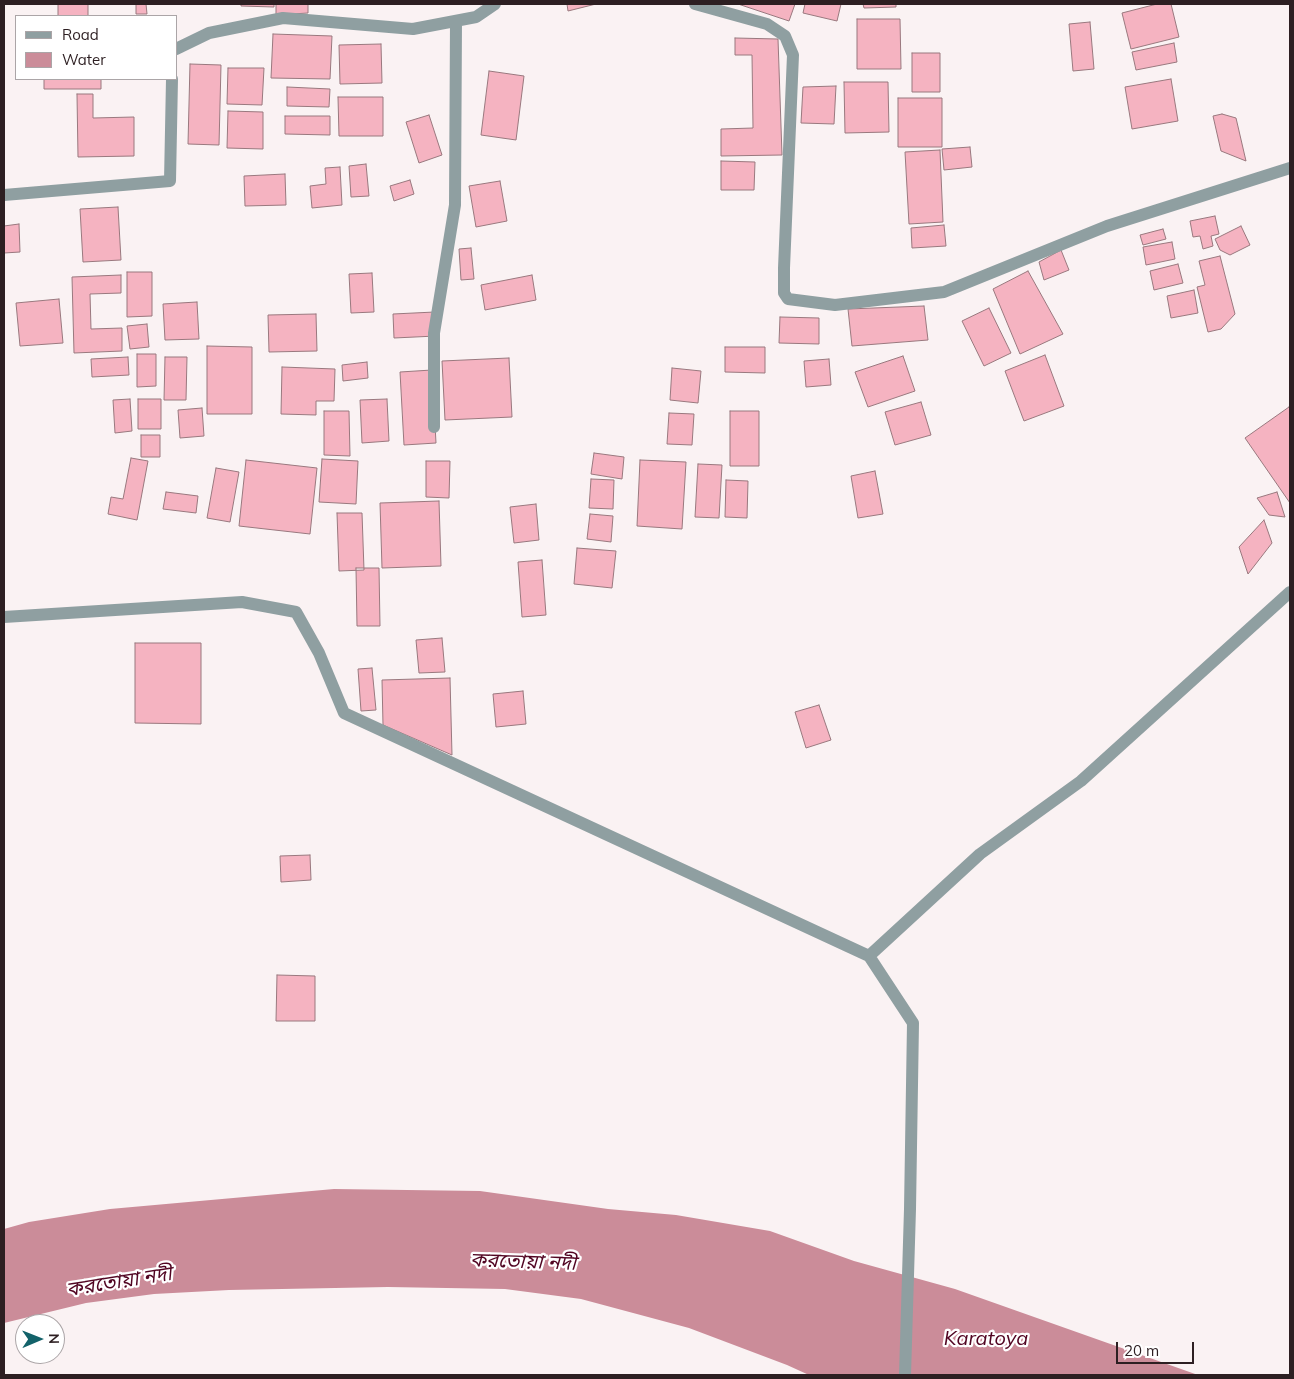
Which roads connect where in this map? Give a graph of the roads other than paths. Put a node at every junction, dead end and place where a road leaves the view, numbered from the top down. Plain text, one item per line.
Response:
1 (495, 4) edge
2 (695, 4) edge
3 (456, 21) junction
4 (178, 48) edge
5 (172, 80) edge
6 (1290, 168) edge
7 (4, 195) edge
8 (434, 427) dead end
9 (1290, 592) edge
10 (4, 617) edge
11 (869, 956) junction
12 (904, 1375) edge

1 - 3 street
2 - 6 street
3 - 4 street
3 - 8 street
5 - 7 street
9 - 11 street
10 - 11 street
11 - 12 street

